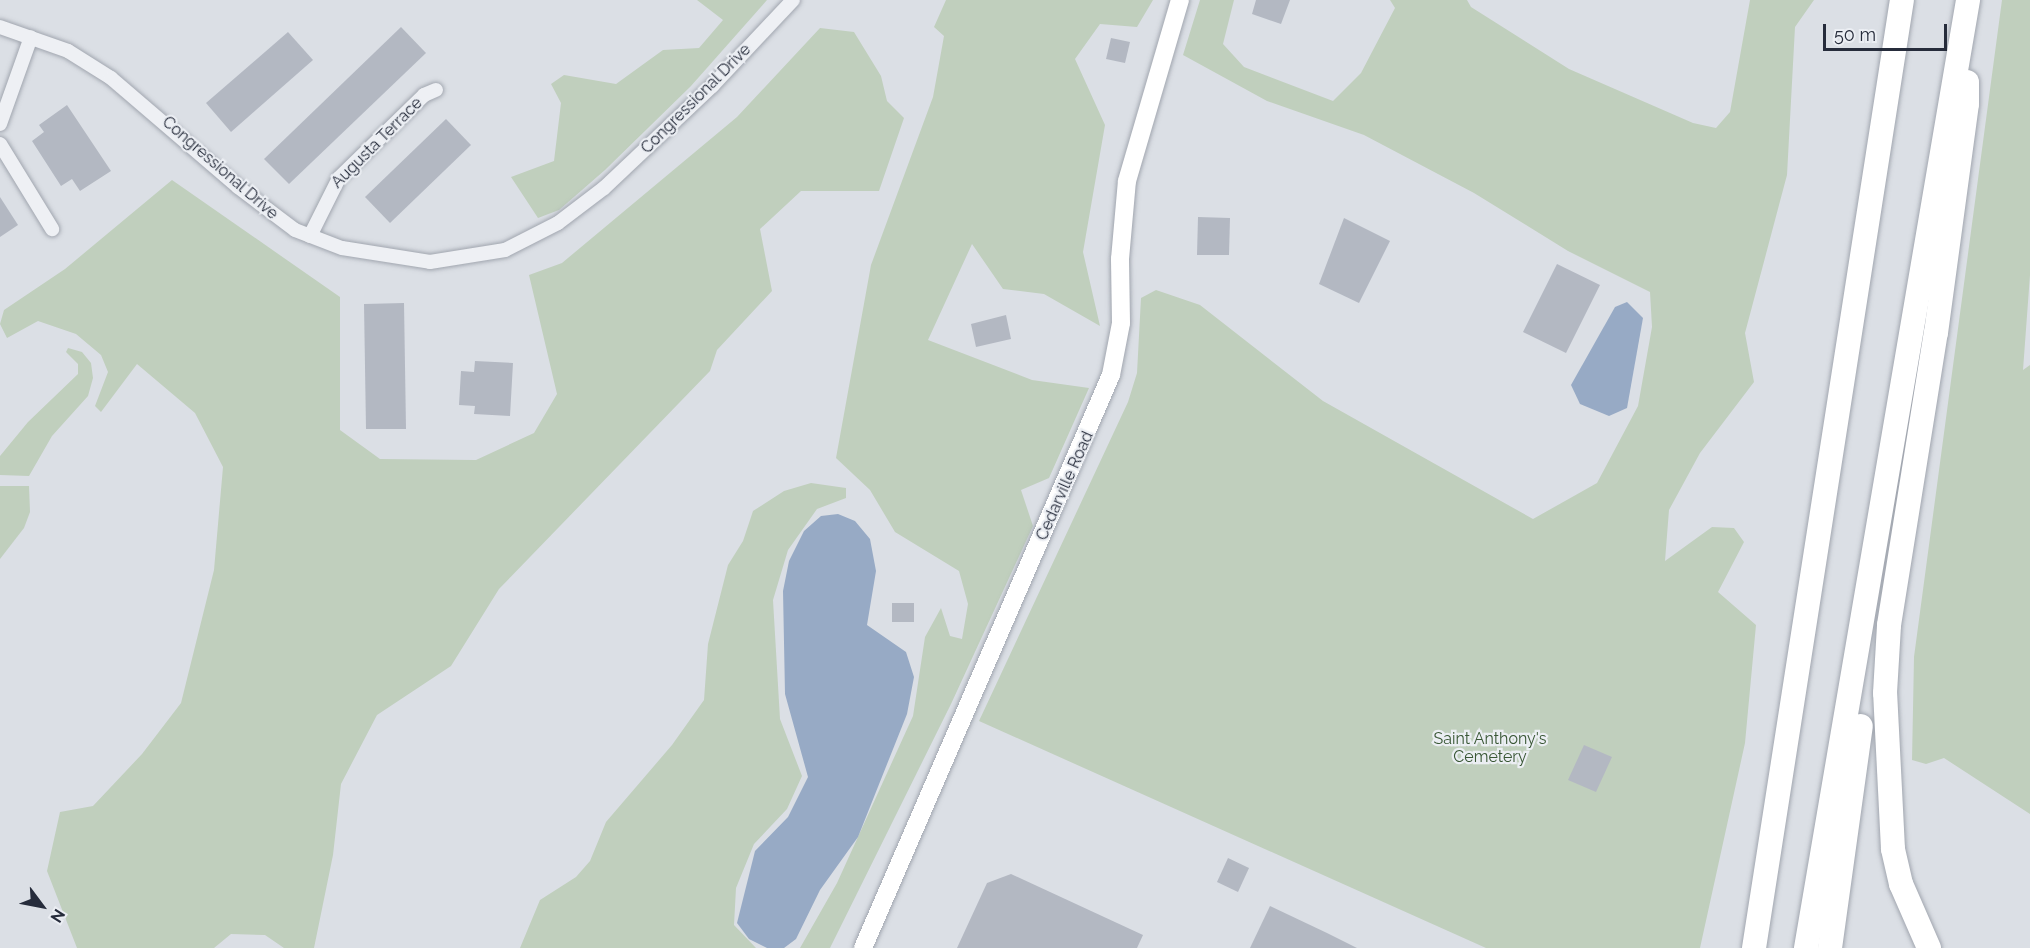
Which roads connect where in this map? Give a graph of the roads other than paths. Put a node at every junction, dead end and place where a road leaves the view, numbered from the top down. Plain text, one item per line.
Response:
1 (794, 0) edge
2 (1180, 0) edge
3 (1901, 0) edge
4 (1967, 7) edge
5 (0, 27) edge
6 (31, 37) junction
7 (436, 90) dead end
8 (0, 124) edge
9 (0, 144) edge
10 (52, 229) dead end
11 (310, 236) junction
12 (1864, 616) junction
13 (863, 948) edge
14 (1754, 948) edge
15 (1806, 948) edge
16 (1830, 948) edge
17 (1929, 948) edge

1 - 11 street, Congressional Drive
2 - 13 main road, Cedarville Road
3 - 14 highway
4 - 12 highway
4 - 17 highway
5 - 6 street, Congressional Drive
6 - 8 street
6 - 11 street, Congressional Drive
7 - 11 street, Augusta Terrace
9 - 10 street
12 - 15 highway
12 - 16 highway

